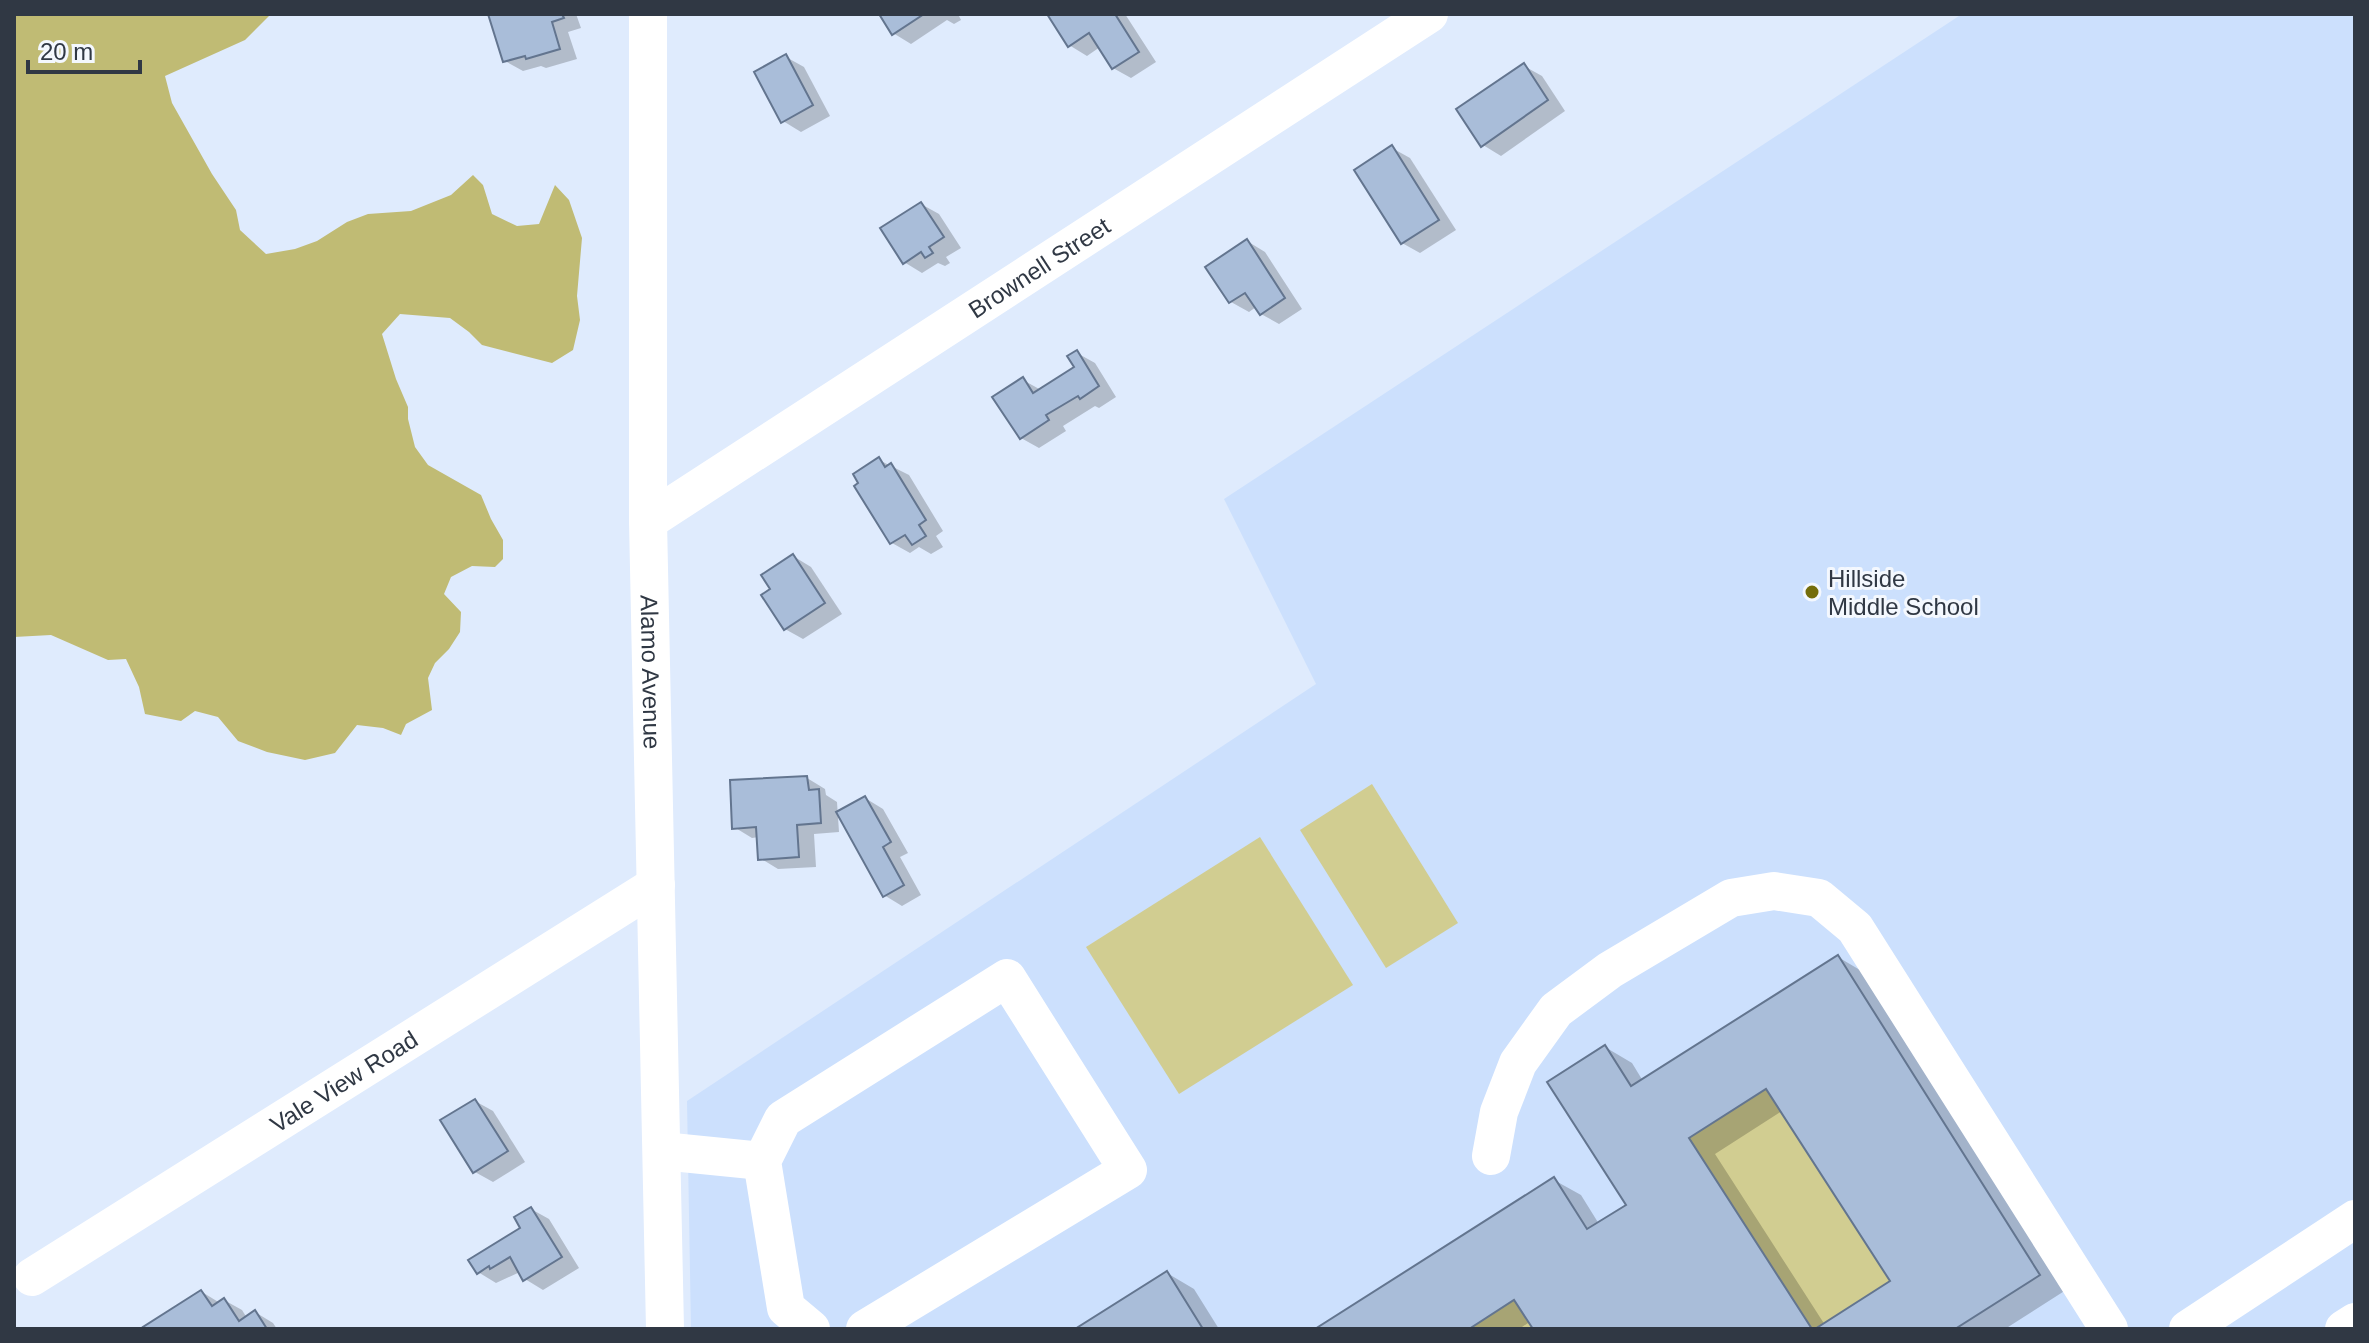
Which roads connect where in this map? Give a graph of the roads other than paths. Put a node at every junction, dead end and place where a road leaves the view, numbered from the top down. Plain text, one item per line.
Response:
1 (648, 14) edge
2 (1429, 14) edge
3 (648, 521) junction
4 (656, 885) junction
5 (662, 1151) junction
6 (1491, 1156) dead end
7 (762, 1161) junction
8 (2355, 1219) edge
9 (32, 1277) dead end
10 (2355, 1322) edge
11 (665, 1329) edge
12 (811, 1329) edge
13 (865, 1329) edge
14 (2109, 1329) edge
15 (2188, 1329) edge
16 (2344, 1329) edge

1 - 3 street, Alamo Avenue
2 - 3 street, Brownell Street
3 - 4 street, Alamo Avenue
4 - 5 street, Alamo Avenue
4 - 9 street, Vale View Road
5 - 7 street
5 - 11 street, Alamo Avenue
6 - 14 street
7 - 12 street
7 - 13 street
8 - 15 street
10 - 16 street

